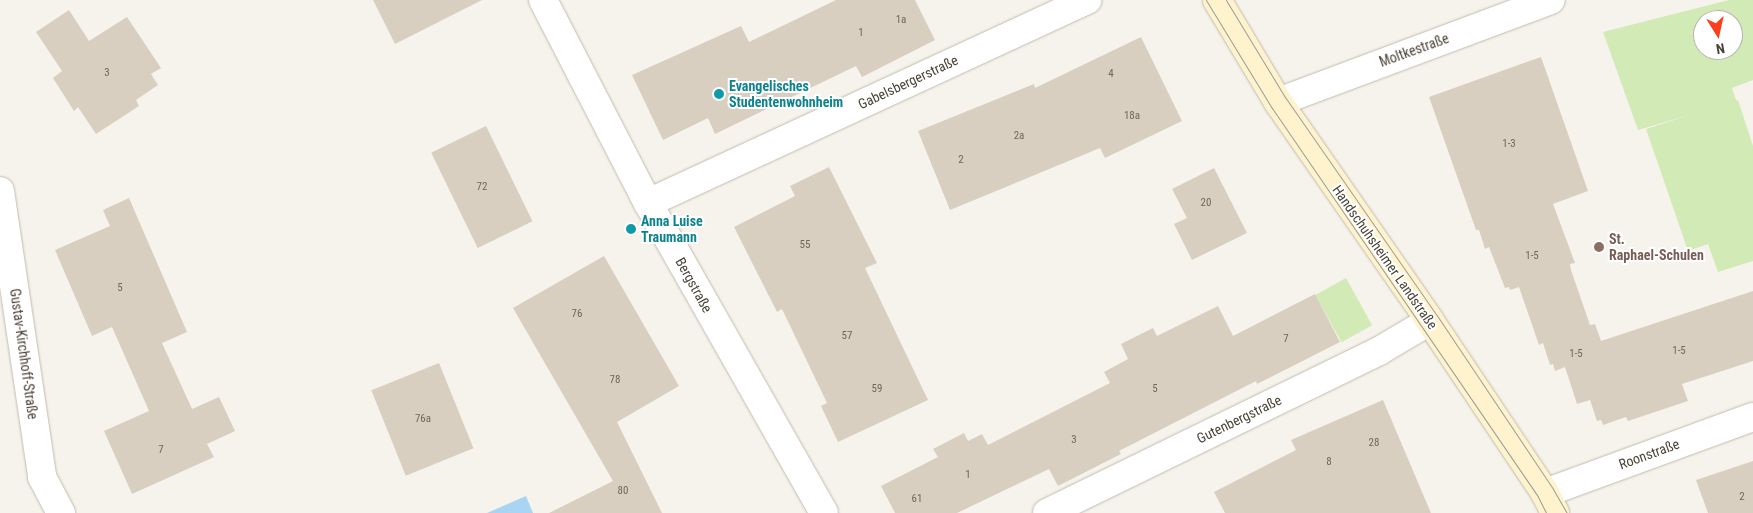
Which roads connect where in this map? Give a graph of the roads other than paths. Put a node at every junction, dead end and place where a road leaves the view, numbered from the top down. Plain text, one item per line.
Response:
1 (543, 0) edge
2 (1087, 0) edge
3 (1217, 0) edge
4 (1551, 0) edge
5 (1278, 102) junction
6 (0, 191) edge
7 (648, 203) junction
8 (1430, 321) junction
9 (1753, 417) edge
10 (1550, 503) edge
11 (60, 513) edge
12 (824, 513) edge
13 (1047, 513) edge

1 - 7 street, Bergstraße
2 - 7 street, Gabelsbergerstraße
3 - 5 main road, Handschuhsheimer Landstraße
4 - 5 street, Moltkestraße
5 - 8 main road, Handschuhsheimer Landstraße
6 - 11 street, Gustav-Kirchhoff-Straße
7 - 12 street, Bergstraße
8 - 10 main road, Handschuhsheimer Landstraße
8 - 13 street, Gutenbergstraße
9 - 10 street, Roonstraße

